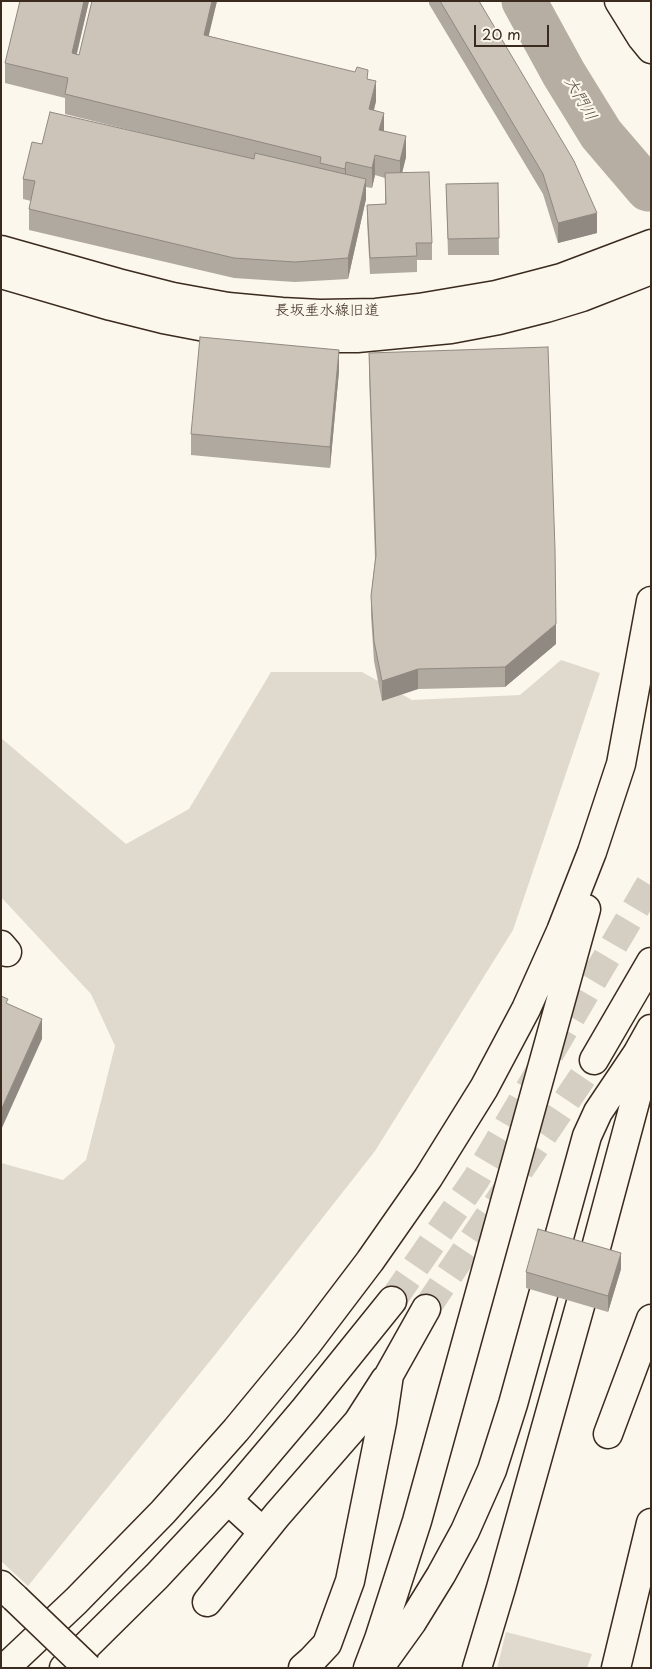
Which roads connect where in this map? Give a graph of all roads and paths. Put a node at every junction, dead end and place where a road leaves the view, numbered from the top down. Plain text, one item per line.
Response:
1 (619, 1) edge
2 (646, 1) edge
3 (651, 39) edge
4 (651, 49) edge
5 (651, 244) edge
6 (1, 250) edge
7 (651, 270) edge
8 (1, 274) edge
9 (651, 601) edge
10 (621, 764) junction
11 (651, 962) edge
12 (651, 1029) edge
13 (651, 1045) edge
14 (594, 1060) tunnel mouth
15 (392, 1300) tunnel mouth
16 (426, 1310) tunnel mouth
17 (651, 1319) edge
18 (389, 1375) junction
19 (608, 1434) dead end
20 (228, 1500) junction
21 (651, 1523) edge
22 (263, 1532) junction
23 (8, 1591) edge
24 (207, 1602) dead end
25 (5, 1668) edge
26 (64, 1668) edge
27 (88, 1668) edge
28 (303, 1668) edge
29 (368, 1668) edge
30 (379, 1668) edge
31 (477, 1668) edge
32 (616, 1668) edge

1 - 4 main road
2 - 3 main road
5 - 6 main road, 長坂垂水線旧道
7 - 8 main road, 長坂垂水線旧道
9 - 10 main road
10 - 25 main road
10 - 29 main road
11 - 14 main road
12 - 30 main road
13 - 31 main road
15 - 20 main road
16 - 18 main road
17 - 19 main road
18 - 22 main road
18 - 28 main road
20 - 22 main road
20 - 26 main road
21 - 32 main road
22 - 24 main road
23 - 27 main road, bridge

